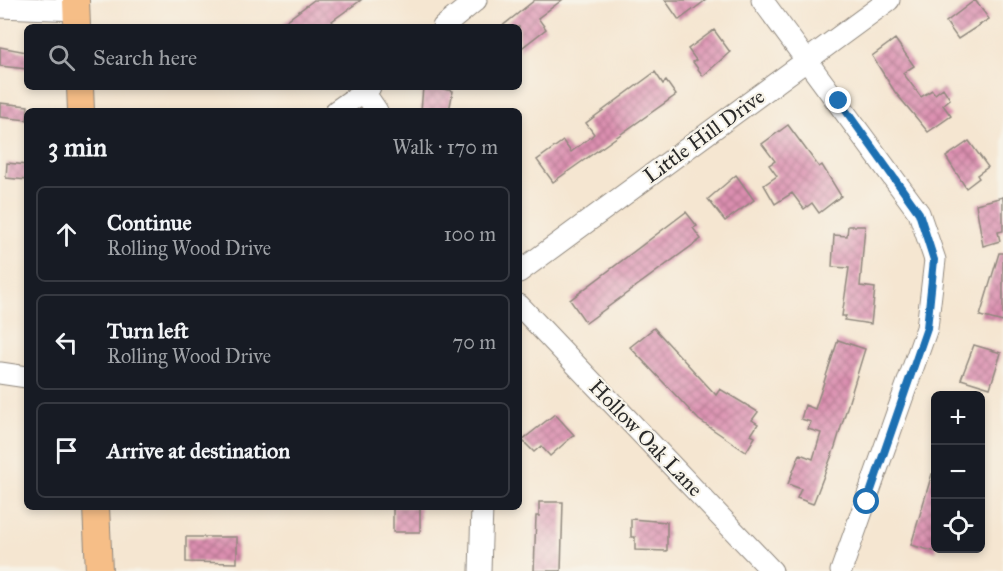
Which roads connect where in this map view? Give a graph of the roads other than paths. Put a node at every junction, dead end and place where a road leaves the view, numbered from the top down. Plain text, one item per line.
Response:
1 (476, 0) edge
2 (762, 0) edge
3 (889, 0) edge
4 (0, 7) edge
5 (77, 12) edge
6 (447, 24) edge
7 (807, 60) junction
8 (80, 90) edge
9 (367, 90) edge
10 (81, 108) edge
11 (340, 108) edge
12 (376, 108) edge
13 (522, 270) edge
14 (522, 308) edge
15 (0, 373) edge
16 (24, 377) edge
17 (96, 510) edge
18 (482, 510) edge
19 (99, 571) edge
20 (480, 571) edge
21 (772, 571) edge
22 (841, 571) edge

1 - 6 street
2 - 7 street
3 - 7 street, Little Hill Drive
4 - 5 street
7 - 13 street, Little Hill Drive
7 - 22 street
8 - 10 main road
9 - 11 street
9 - 12 street
14 - 21 street, Hollow Oak Lane
15 - 16 street
17 - 19 main road
18 - 20 street

